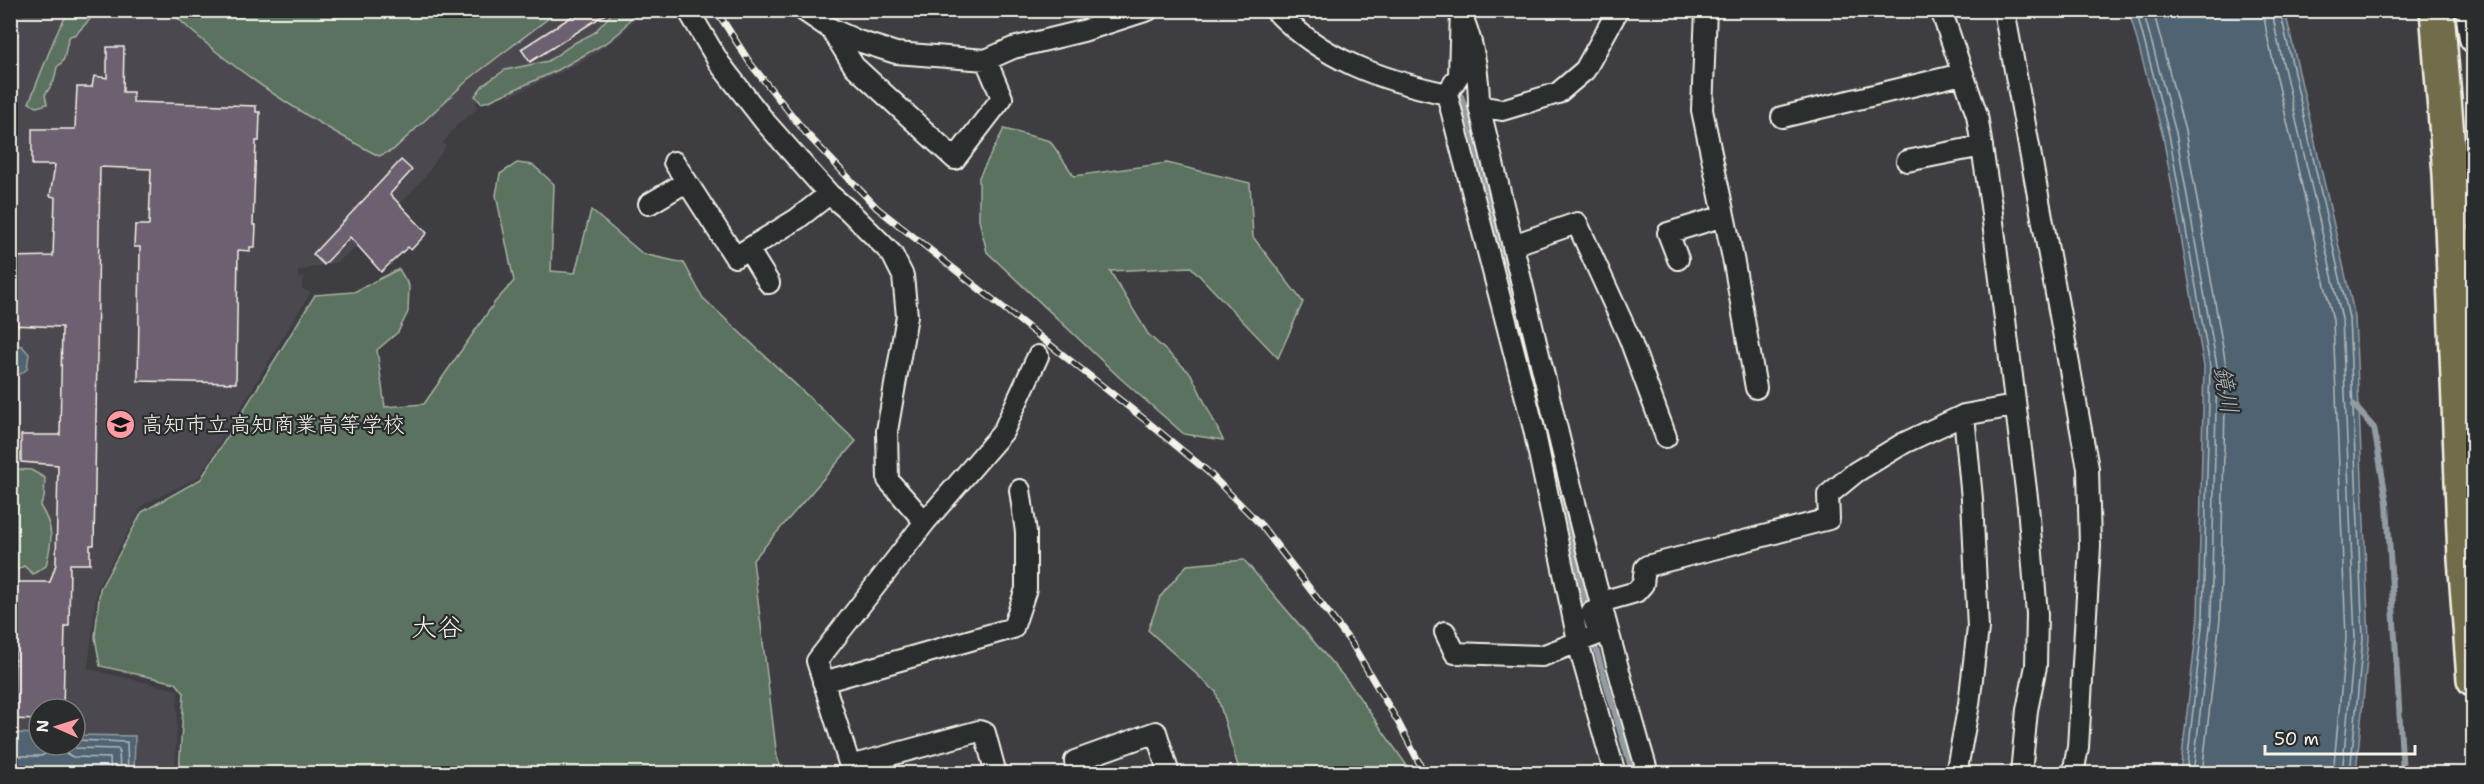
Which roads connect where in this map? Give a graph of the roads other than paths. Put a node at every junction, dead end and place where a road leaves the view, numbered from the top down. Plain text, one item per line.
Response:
1 (688, 10) edge
2 (803, 10) edge
3 (1148, 10) edge
4 (1275, 10) edge
5 (1291, 10) edge
6 (1618, 10) edge
7 (1706, 10) edge
8 (1941, 10) edge
9 (2004, 10) edge
10 (2437, 10) edge
11 (2451, 10) edge
12 (2470, 10) edge
13 (1461, 12) edge
14 (831, 29) junction
15 (1296, 30) junction
16 (2474, 38) edge
17 (987, 60) junction
18 (1962, 74) junction
19 (1447, 94) junction
20 (1479, 106) junction
21 (1782, 117) dead end
22 (1982, 146) junction
23 (674, 162) dead end
24 (1907, 162) dead end
25 (2450, 174) junction
26 (686, 182) junction
27 (829, 194) junction
28 (648, 204) dead end
29 (1724, 216) junction
30 (1513, 245) junction
31 (748, 249) junction
32 (1678, 259) dead end
33 (769, 283) dead end
34 (1038, 357) dead end
35 (1756, 388) dead end
36 (2014, 406) junction
37 (1964, 415) junction
38 (1666, 437) dead end
39 (1020, 490) dead end
40 (925, 522) junction
41 (1590, 558) junction
42 (1601, 602) junction
43 (1445, 632) dead end
44 (1590, 638) junction
45 (2474, 679) edge
46 (823, 682) junction
47 (851, 770) edge
48 (996, 774) edge
49 (1077, 774) edge
50 (1169, 774) edge
51 (1615, 774) edge
52 (1648, 774) edge
53 (1956, 774) edge
54 (2021, 774) edge
55 (2073, 774) edge

1 - 27 street
2 - 14 street
3 - 17 street
4 - 15 street
5 - 15 street
6 - 20 street
7 - 29 street
8 - 18 street
9 - 55 street
10 - 25 highway
11 - 25 main road
12 - 16 main road
13 - 19 street
13 - 20 street
14 - 17 street
14 - 17 street
15 - 19 street
18 - 21 street
18 - 22 street
19 - 44 street
20 - 30 street
22 - 24 street
22 - 36 street
23 - 26 street
25 - 45 highway
26 - 28 street
26 - 31 street
27 - 31 street
27 - 40 street
29 - 32 street
29 - 35 street
30 - 38 street
30 - 41 street
31 - 33 street
34 - 40 street
36 - 37 street
36 - 54 street
37 - 42 street
37 - 53 street
39 - 46 street
40 - 46 street
41 - 42 street
41 - 44 street
42 - 52 street
43 - 44 street
44 - 51 street
46 - 47 street
47 - 48 street
49 - 50 street

